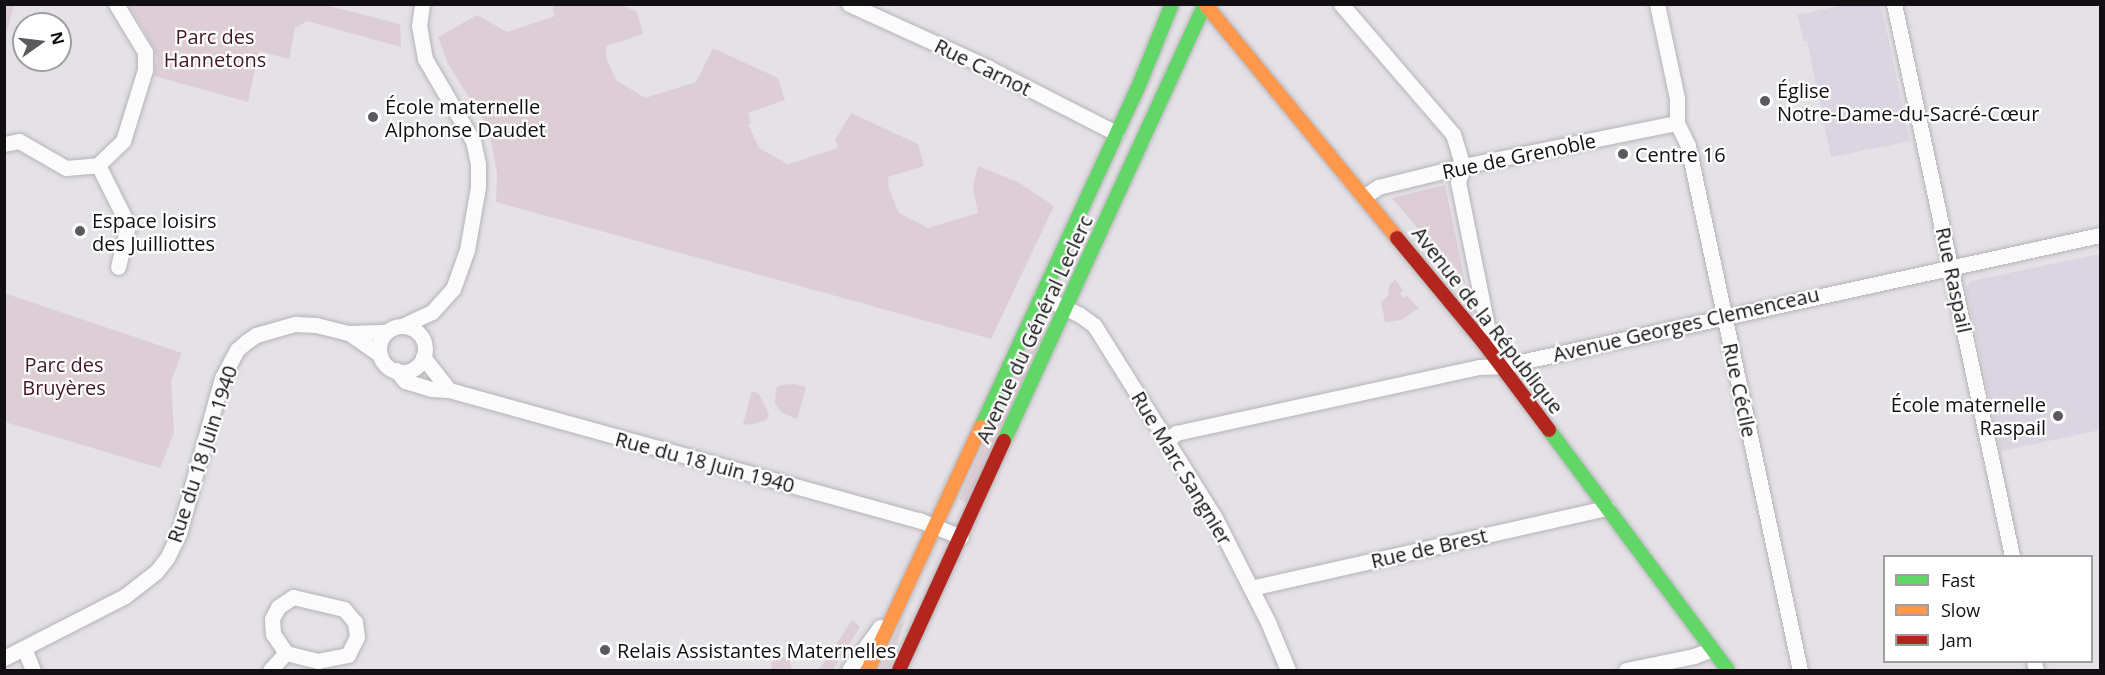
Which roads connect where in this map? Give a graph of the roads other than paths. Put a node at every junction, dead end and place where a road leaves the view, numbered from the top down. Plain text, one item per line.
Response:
1 (116, 4) edge
2 (422, 4) edge
3 (849, 4) edge
4 (1172, 4) edge
5 (1205, 4) edge
6 (1341, 4) edge
7 (1657, 4) edge
8 (1894, 4) edge
9 (1677, 123) junction
10 (1116, 133) junction
11 (4, 144) edge
12 (1134, 159) junction
13 (98, 165) junction
14 (1463, 166) junction
15 (1365, 196) junction
16 (2100, 235) edge
17 (118, 267) dead end
18 (1951, 267) junction
19 (1041, 296) junction
20 (1066, 308) junction
21 (432, 312) junction
22 (1724, 315) junction
23 (402, 326) junction
24 (387, 332) junction
25 (349, 333) junction
26 (422, 338) junction
27 (380, 355) junction
28 (423, 357) junction
29 (1502, 366) junction
30 (396, 370) junction
31 (449, 390) junction
32 (1168, 440) junction
33 (1607, 508) junction
34 (934, 528) junction
35 (960, 537) junction
36 (2012, 555) edge
37 (1251, 588) junction
38 (902, 598) junction
39 (24, 648) junction
40 (1712, 649) junction
41 (286, 653) junction
42 (4, 658) edge
43 (33, 670) edge
44 (270, 670) edge
45 (849, 670) edge
46 (868, 670) edge
47 (899, 670) edge
48 (1288, 670) edge
49 (1626, 670) edge
50 (1728, 670) edge
51 (1800, 670) edge

1 - 13 street
2 - 21 street
3 - 10 street, Rue Carnot
4 - 10 main road, Avenue du Général Leclerc
5 - 12 main road, Avenue du Général Leclerc
5 - 15 main road, Avenue de la République
6 - 14 street
7 - 9 street, Rue Cécile
8 - 18 street, Rue Raspail
9 - 14 street, Rue de Grenoble
9 - 22 street, Rue Cécile
10 - 12 main road
10 - 19 main road, Avenue du Général Leclerc
11 - 13 street
12 - 20 main road, Avenue du Général Leclerc
13 - 17 street
14 - 15 street, Rue de Grenoble
14 - 29 street
15 - 29 main road, Avenue de la République
16 - 18 street, Avenue Georges Clemenceau
18 - 22 street, Avenue Georges Clemenceau
18 - 36 street, Rue Raspail
19 - 20 street, Rue Marc Sangnier
19 - 34 main road, Avenue du Général Leclerc
20 - 32 street, Rue Marc Sangnier
20 - 35 main road, Avenue du Général Leclerc
21 - 23 street
21 - 26 street
22 - 29 street, Avenue Georges Clemenceau
22 - 51 street, Rue Cécile
23 - 24 street
23 - 26 street
24 - 25 street, Rue du 18 Juin 1940
24 - 27 street
25 - 27 street, Rue du 18 Juin 1940
25 - 39 street, Rue du 18 Juin 1940
26 - 28 street
27 - 30 street
28 - 30 street
28 - 31 street
29 - 32 street, Avenue Georges Clemenceau
29 - 33 main road, Avenue de la République
30 - 31 street, Rue du 18 Juin 1940
31 - 34 street, Rue du 18 Juin 1940
32 - 37 street, Rue Marc Sangnier
33 - 37 street, Rue de Brest
33 - 40 main road, Avenue de la République
34 - 35 street, Rue du 18 Juin 1940
34 - 38 main road, Avenue du Général Leclerc
35 - 47 main road, Avenue du Général Leclerc
37 - 48 street, Rue Marc Sangnier
38 - 45 street
38 - 46 main road, Avenue du Général Leclerc
39 - 42 street, Rue du 18 Juin 1940
39 - 43 street
40 - 49 street
40 - 50 main road, Avenue de la République
41 - 41 street
41 - 44 street

